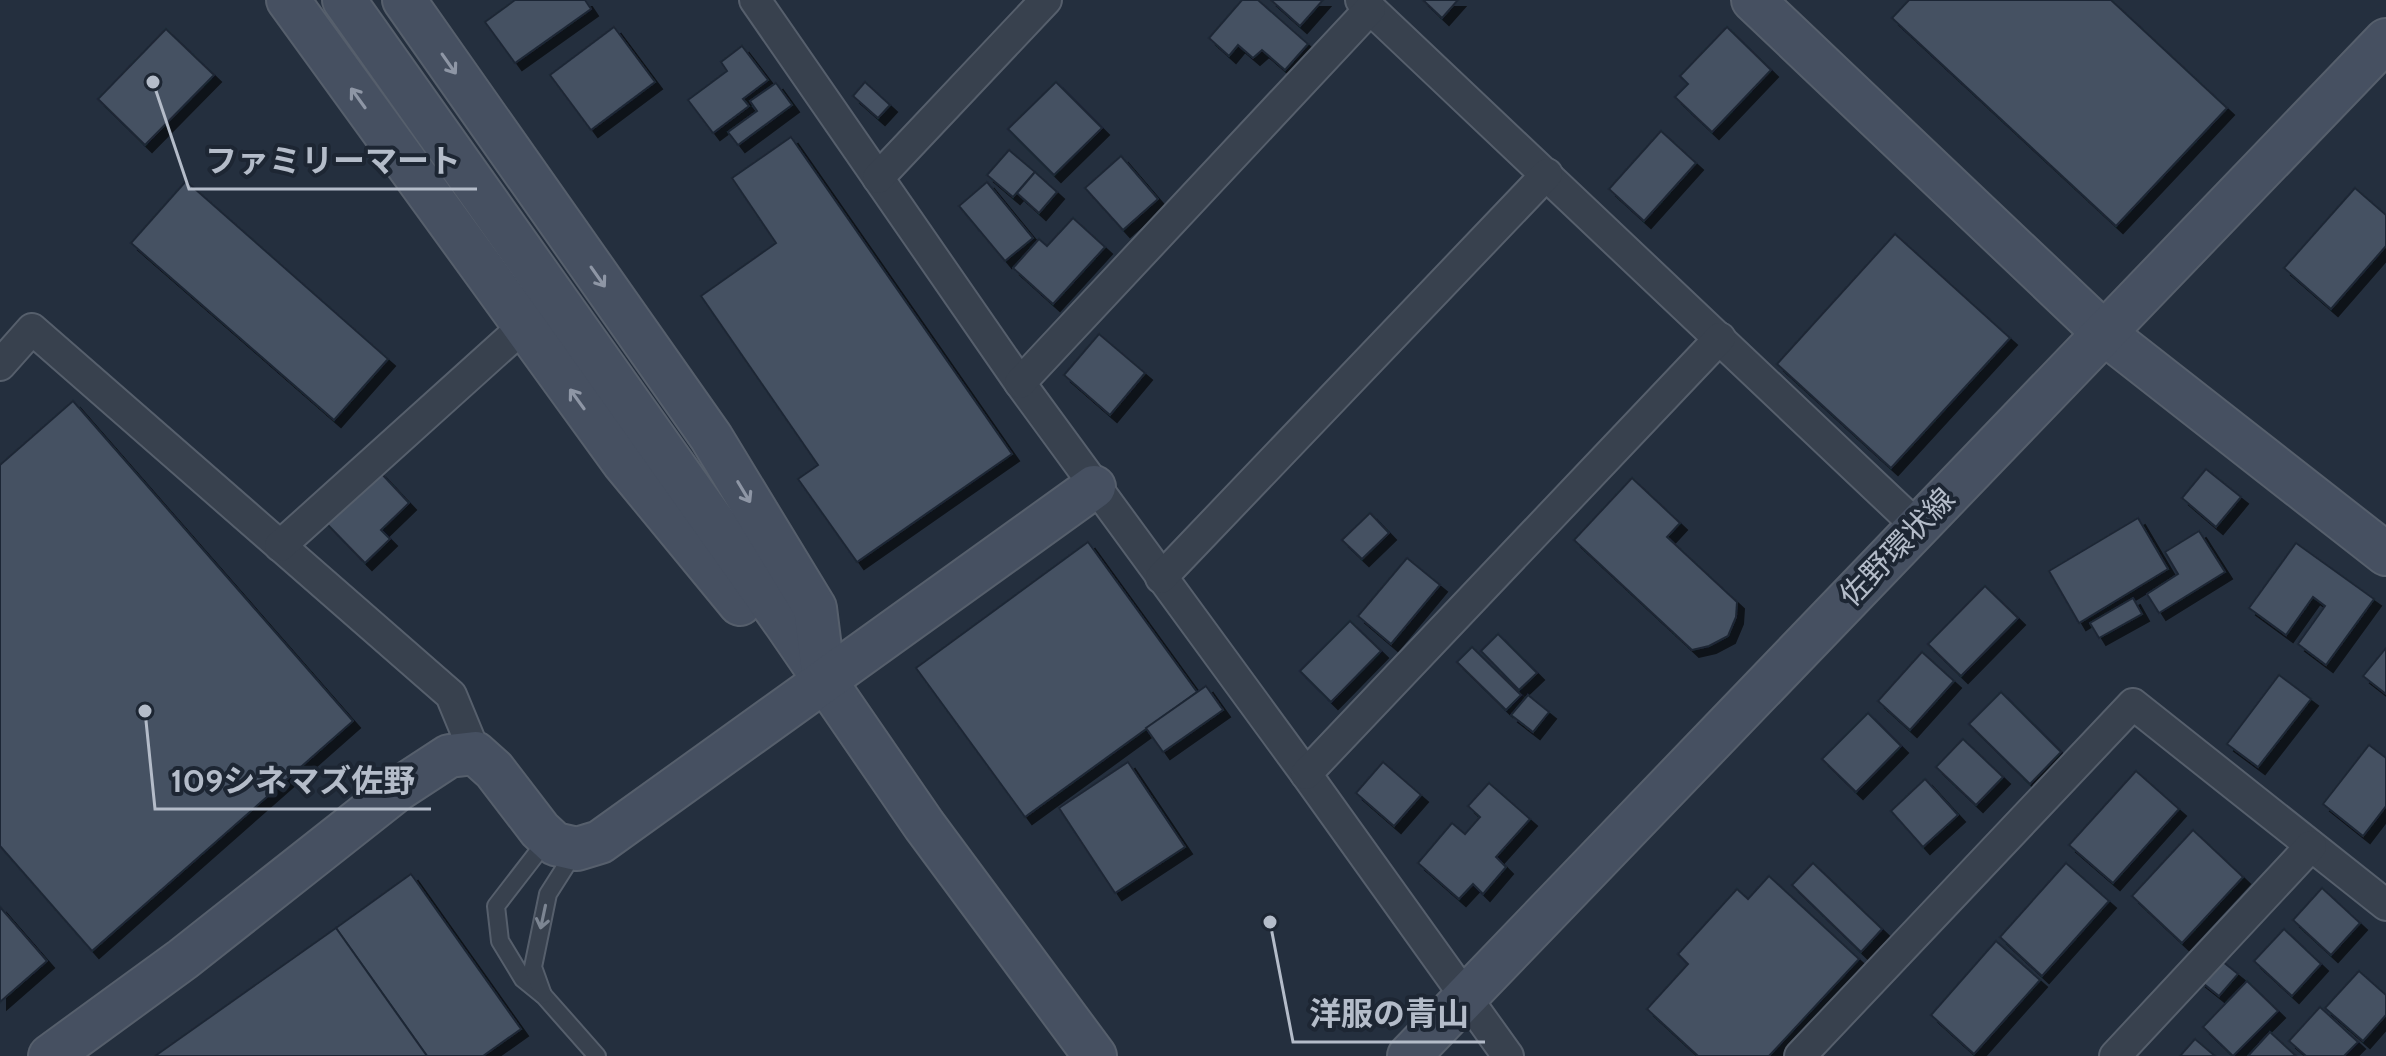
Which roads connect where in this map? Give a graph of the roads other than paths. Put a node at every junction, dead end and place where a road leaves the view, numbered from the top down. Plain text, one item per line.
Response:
1 (288, 0) edge
2 (344, 0) edge
3 (755, 0) edge
4 (1046, 0) edge
5 (1753, 0) edge
6 (415, 4) edge
7 (1366, 5) edge
8 (2386, 40) edge
9 (1547, 174) junction
10 (878, 178) junction
11 (523, 327) junction
12 (2104, 333) junction
13 (1720, 338) junction
14 (0, 365) edge
15 (1020, 383) junction
16 (1094, 487) junction
17 (1917, 526) junction
18 (280, 546) junction
19 (2386, 554) edge
20 (1161, 578) junction
21 (825, 683) junction
22 (475, 753) junction
23 (1306, 774) junction
24 (563, 844) junction
25 (2311, 846) junction
26 (2386, 905) edge
27 (544, 996) junction
28 (1466, 997) junction
29 (50, 1056) edge
30 (597, 1056) edge
31 (1095, 1056) edge
32 (1409, 1056) edge
33 (1508, 1056) edge
34 (1800, 1056) edge
35 (2115, 1056) edge

11 -> 1 street
2 - 21 street
3 - 10 street
4 - 10 street
5 - 12 street
6 -> 21 street
7 - 9 street
7 - 15 street
8 - 12 street, 佐野環状線
9 - 13 street
9 - 20 street
10 - 15 street
11 - 18 street
21 -> 11 street
12 - 17 street, 佐野環状線
12 - 19 street
13 - 17 street
13 - 23 street
14 - 18 street
15 - 16 street
16 - 20 street
16 - 21 street
17 - 28 street, 佐野環状線
18 - 22 street
20 - 23 street
21 - 24 street
21 - 31 street
22 - 24 street
22 - 29 street
23 - 28 street
24 -> 27 lane
24 - 27 lane
25 - 26 street
25 - 34 street
25 - 35 street
27 - 30 lane
28 - 32 street, 佐野環状線
28 - 33 street

